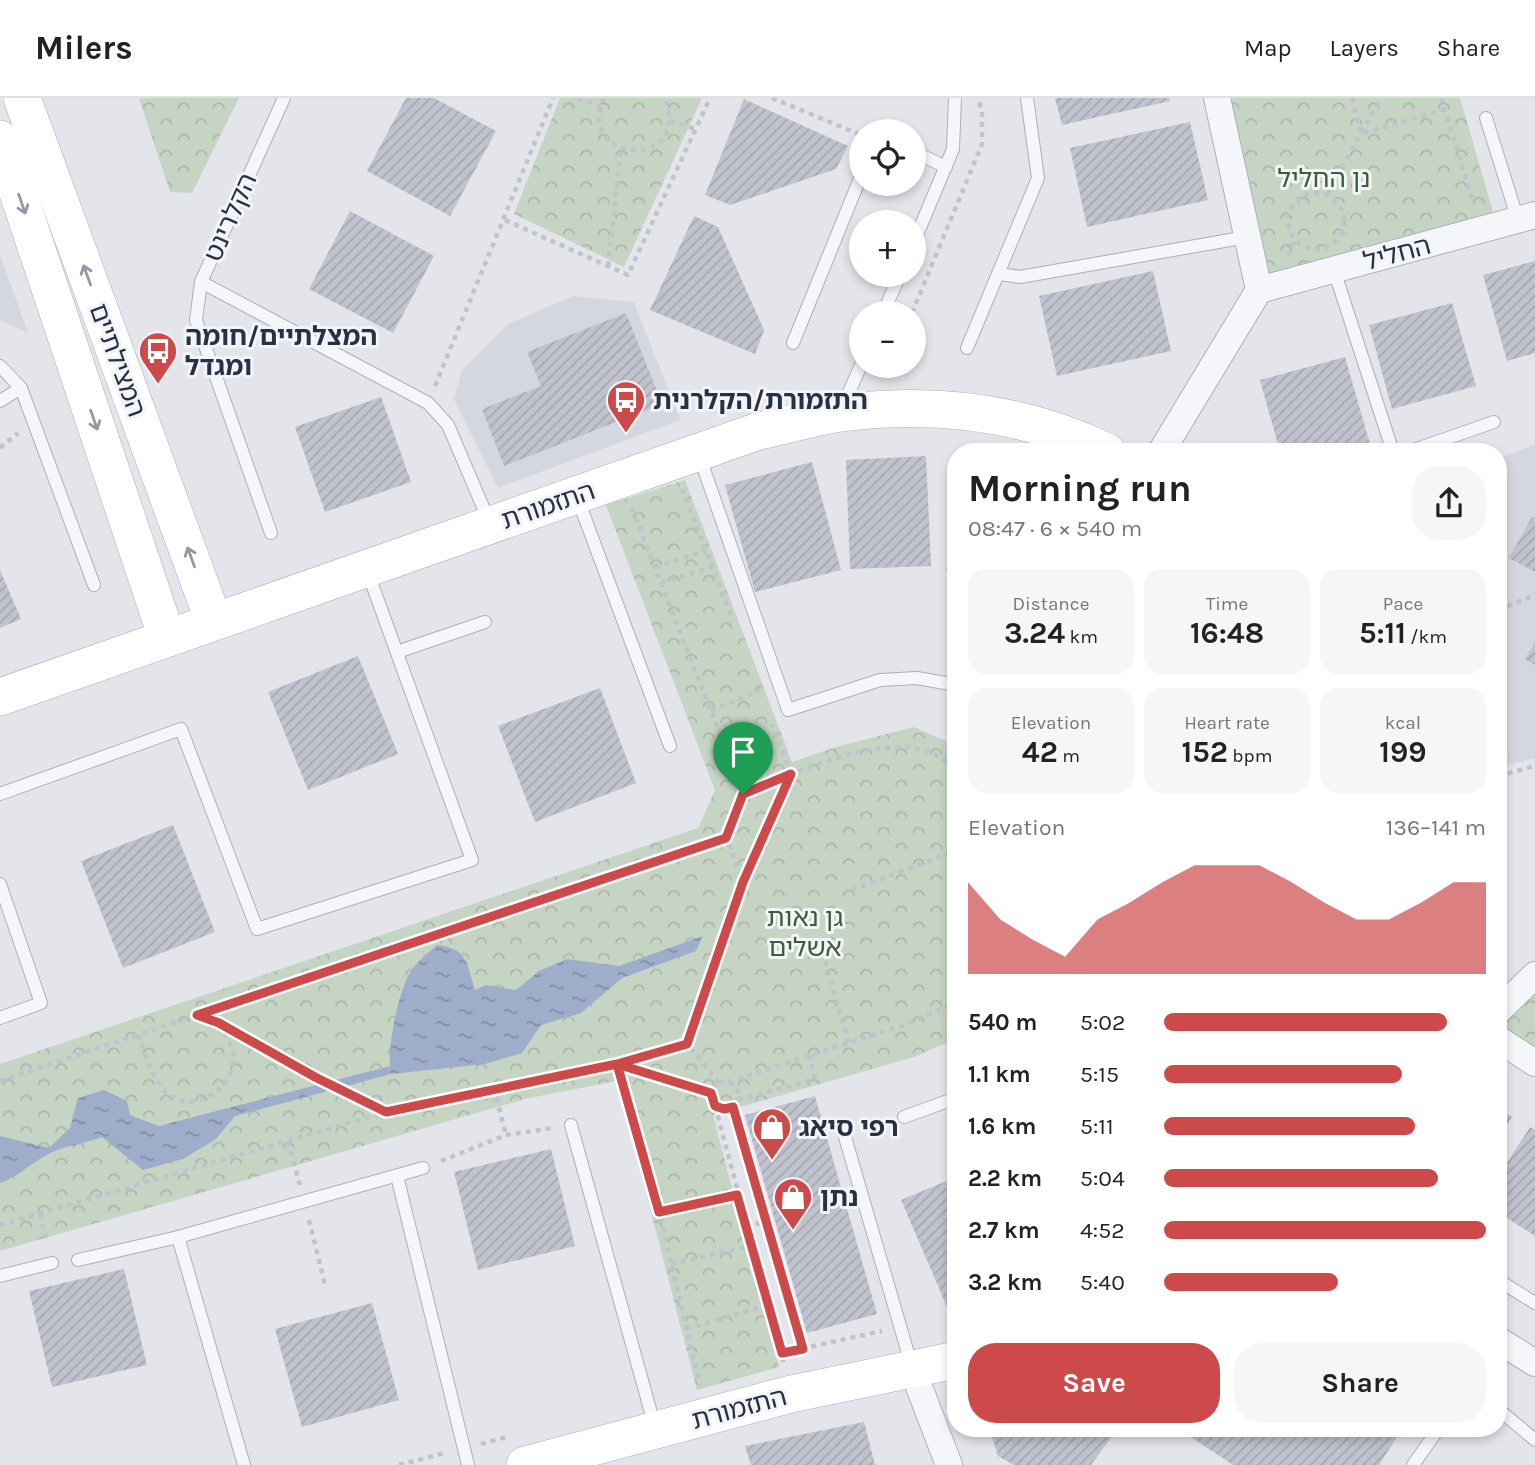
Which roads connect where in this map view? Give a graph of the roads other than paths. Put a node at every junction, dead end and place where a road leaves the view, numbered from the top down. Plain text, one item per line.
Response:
1 (22, 98) edge
2 (284, 98) edge
3 (955, 98) edge
4 (1027, 98) edge
5 (1217, 98) edge
6 (1486, 118) dead end
7 (0, 139) edge
8 (926, 158) edge
9 (946, 167) junction
10 (853, 196) edge
11 (926, 214) edge
12 (1526, 218) edge
13 (1247, 237) junction
14 (1334, 270) junction
15 (1000, 274) junction
16 (201, 282) junction
17 (1258, 290) junction
18 (793, 344) dead end
19 (967, 348) dead end
20 (0, 366) edge
21 (855, 378) edge
22 (21, 388) junction
23 (0, 401) edge
24 (840, 413) junction
25 (1494, 422) dead end
26 (1085, 443) edge
27 (1165, 443) edge
28 (1390, 443) edge
29 (1434, 443) edge
30 (699, 454) junction
31 (576, 495) junction
32 (491, 525) junction
33 (271, 533) dead end
34 (367, 568) junction
35 (94, 585) dead end
36 (215, 622) junction
37 (485, 622) dead end
38 (167, 638) junction
39 (397, 652) junction
40 (947, 683) edge
41 (0, 696) edge
42 (670, 746) dead end
43 (0, 794) edge
44 (0, 884) edge
45 (1535, 975) edge
46 (1507, 1002) edge
47 (0, 1018) edge
48 (1507, 1045) edge
49 (1535, 1063) edge
50 (947, 1101) edge
51 (904, 1117) dead end
52 (571, 1125) road end
53 (845, 1137) dead end
54 (423, 1168) road end
55 (397, 1176) junction
56 (178, 1237) junction
57 (78, 1260) dead end
58 (52, 1264) road end
59 (0, 1276) edge
60 (1507, 1286) edge
61 (1535, 1303) edge
62 (1507, 1346) edge
63 (947, 1362) edge
64 (1535, 1363) edge
65 (905, 1372) junction
66 (1507, 1417) edge
67 (656, 1431) junction
68 (1433, 1437) edge
69 (1535, 1440) edge
70 (596, 1456) edge
71 (540, 1463) edge
72 (244, 1465) edge
73 (468, 1465) edge
74 (949, 1465) edge
75 (1413, 1465) edge

36 -> 1 street, המצילתיים
2 - 16 lane, הקלרינט
3 - 9 lane
4 - 15 lane
5 - 13 street
6 - 12 lane
7 -> 38 street, המצילתיים
8 - 9 lane
9 - 11 lane
10 - 18 lane
12 - 14 street, החליל
13 - 15 lane
13 - 17 street
14 - 17 street, החליל
14 - 28 lane
15 - 19 lane
16 - 32 lane, הקלרינט
16 - 33 lane
17 - 27 street
20 - 22 lane
21 - 24 lane
22 - 23 lane
22 - 35 lane
24 - 26 street, התזמורת
24 - 30 street, התזמורת
25 - 29 lane
30 - 31 street, התזמורת
30 - 40 lane
31 - 32 street, התזמורת
31 - 42 lane
32 - 34 street, התזמורת
34 - 36 street, התזמורת
34 - 39 lane
36 - 38 street, התזמורת
37 - 39 lane
38 - 41 street, התזמורת
39 - 43 lane
44 - 47 lane
45 - 46 street
48 - 49 street
50 - 51 lane
52 - 67 lane
53 - 65 lane
54 - 55 lane
55 - 56 lane
55 - 73 lane
56 - 57 lane
56 - 72 lane
58 - 59 lane
60 - 61 lane
62 - 64 street
63 - 65 street, התזמורת
65 - 67 street, התזמורת
65 - 74 street
66 - 69 lane
67 - 70 street, התזמורת
68 - 75 lane
70 - 71 street, התזמורת

